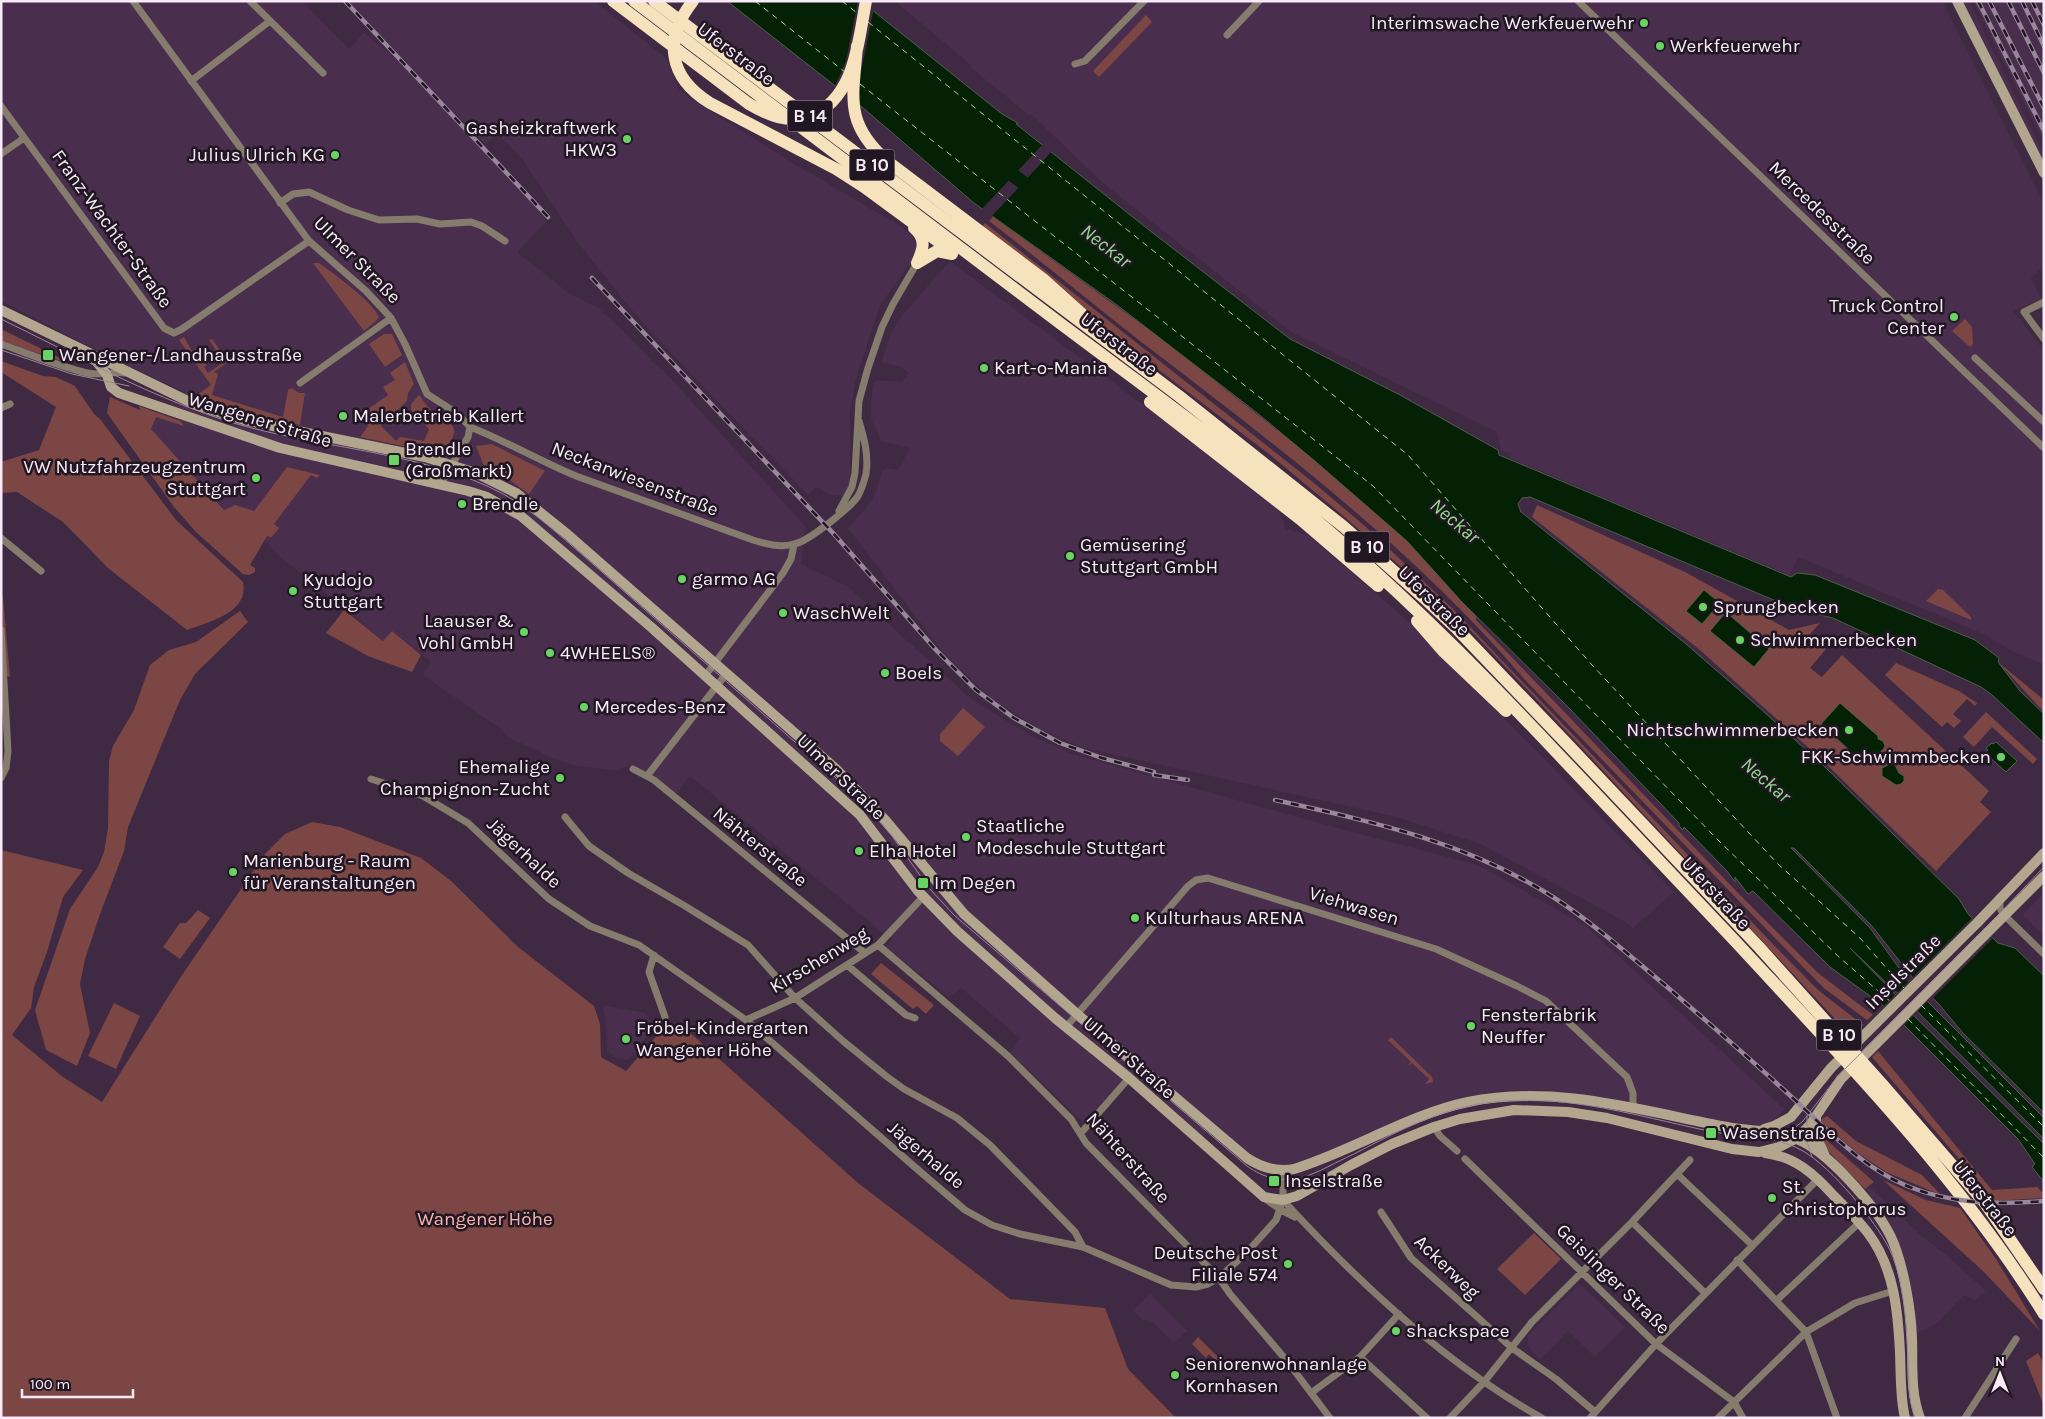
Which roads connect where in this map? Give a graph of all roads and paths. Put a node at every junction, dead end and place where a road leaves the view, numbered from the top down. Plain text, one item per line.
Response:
1 (133, 1) edge
2 (250, 1) edge
3 (613, 1) edge
4 (634, 1) edge
5 (654, 1) edge
6 (693, 1) edge
7 (866, 1) edge
8 (1144, 1) edge
9 (1259, 1) edge
10 (1578, 1) edge
11 (1957, 1) edge
12 (270, 21) junction
13 (1227, 35) dead end
14 (857, 46) junction
15 (1075, 64) dead end
16 (323, 73) dead end
17 (191, 81) junction
18 (1, 106) edge
19 (24, 138) junction
20 (1, 154) edge
21 (2044, 173) edge
22 (280, 204) junction
23 (901, 213) junction
24 (309, 241) junction
25 (505, 241) dead end
26 (956, 255) junction
27 (917, 263) junction
28 (2044, 302) edge
29 (1, 310) edge
30 (391, 318) junction
31 (1091, 330) junction
32 (2044, 339) edge
33 (1, 344) edge
34 (90, 354) junction
35 (1975, 358) dead end
36 (107, 375) junction
37 (133, 375) junction
38 (300, 383) dead end
39 (10, 404) dead end
40 (1, 408) edge
41 (2044, 422) edge
42 (470, 427) junction
43 (2044, 448) edge
44 (451, 464) junction
45 (441, 484) junction
46 (1, 538) edge
47 (794, 544) junction
48 (41, 571) dead end
49 (1, 630) edge
50 (715, 664) junction
51 (726, 674) junction
52 (705, 676) junction
53 (716, 686) junction
54 (1536, 731) junction
55 (633, 769) dead end
56 (648, 776) junction
57 (1, 778) edge
58 (371, 779) dead end
59 (565, 817) dead end
60 (2044, 853) edge
61 (2044, 876) edge
62 (923, 897) junction
63 (2000, 897) junction
64 (2004, 916) junction
65 (878, 945) junction
66 (864, 953) junction
67 (2044, 954) edge
68 (654, 955) junction
69 (847, 965) junction
70 (794, 998) junction
71 (1077, 1014) junction
72 (665, 1017) dead end
73 (915, 1018) dead end
74 (746, 1020) junction
75 (1066, 1027) junction
76 (1128, 1078) junction
77 (1633, 1109) junction
78 (1790, 1117) junction
79 (1816, 1117) junction
80 (1434, 1127) junction
81 (1763, 1130) junction
82 (1081, 1133) junction
83 (1792, 1139) junction
84 (1457, 1151) dead end
85 (1759, 1152) junction
86 (1465, 1159) dead end
87 (1826, 1159) junction
88 (1690, 1160) dead end
89 (1795, 1161) junction
90 (1283, 1170) junction
91 (1677, 1174) junction
92 (1818, 1179) junction
93 (1282, 1205) junction
94 (1380, 1212) dead end
95 (1632, 1222) junction
96 (1859, 1223) junction
97 (1752, 1245) junction
98 (1083, 1247) junction
99 (1737, 1260) junction
100 (1581, 1272) junction
101 (1219, 1278) junction
102 (2044, 1289) edge
103 (1893, 1291) junction
104 (1705, 1293) junction
105 (1777, 1300) junction
106 (1399, 1314) junction
107 (2044, 1314) edge
108 (1806, 1332) junction
109 (2016, 1339) dead end
110 (1656, 1344) junction
111 (1512, 1348) junction
112 (1360, 1356) junction
113 (1484, 1382) junction
114 (1311, 1393) junction
115 (1734, 1402) junction
116 (1593, 1415) edge
117 (1968, 1417) edge
118 (1330, 1418) edge
119 (1427, 1418) edge
120 (1450, 1418) edge
121 (1542, 1418) edge
122 (1718, 1418) edge
123 (1743, 1418) edge
124 (1837, 1418) edge
125 (1905, 1418) edge
126 (1920, 1418) edge

1 - 17 street, Ulmer Straße
2 - 12 street
3 - 14 highway, B 14
4 - 54 highway, Uferstraße / B 10
5 - 31 highway, Uferstraße / B 10
6 - 23 highway
7 - 14 highway, B 14
8 - 15 street
9 - 13 street
10 - 43 street, Mercedesstraße
11 - 21 street
12 - 16 street
12 - 17 street
14 - 31 highway, B 14
17 - 22 street, Ulmer Straße
18 - 19 street, Franz-Wachter-Straße
19 - 20 street
19 - 24 street, Franz-Wachter-Straße
22 - 24 street, Ulmer Straße
22 - 25 street
23 - 26 highway
23 - 27 highway
24 - 30 street, Ulmer Straße
26 - 27 highway
26 - 54 highway
27 - 47 street
28 - 32 street
29 - 34 street, Wangener Straße
30 - 38 street
30 - 42 street, Ulmer Straße
31 - 102 highway, Uferstraße / B 10
33 - 36 street
34 - 36 street, Wangener Straße
34 - 37 street, Wangener Straße
35 - 41 street
36 - 37 street
36 - 45 street, Wangener Straße
37 - 44 street, Wangener Straße
39 - 40 street
42 - 44 street
42 - 47 street, Neckarwiesenstraße
44 - 45 street
44 - 50 street, Ulmer Straße
45 - 52 street, Ulmer Straße
46 - 48 street
47 - 50 street
49 - 57 street
50 - 51 street, Ulmer Straße
50 - 52 street
51 - 53 street
51 - 71 street, Ulmer Straße
52 - 53 street, Ulmer Straße
53 - 56 street
53 - 62 street, Ulmer Straße
54 - 107 highway, Uferstraße / B 10
55 - 56 street, Nähterstraße
56 - 66 street, Nähterstraße
58 - 68 street, Jägerhalde
59 - 70 street
60 - 63 street, Inselstraße
61 - 64 street, Inselstraße
62 - 65 street, Kirschenweg
62 - 75 street, Ulmer Straße
63 - 64 street
63 - 78 street, Inselstraße
64 - 67 street
64 - 79 street, Inselstraße
65 - 66 street, Kirschenweg
65 - 82 street, Nähterstraße
66 - 69 street, Kirschenweg
68 - 72 street
68 - 74 street, Jägerhalde
69 - 70 street, Kirschenweg
69 - 73 street
70 - 74 street, Kirschenweg
70 - 98 street
71 - 75 street, Viehwasen
71 - 77 street, Viehwasen
71 - 90 street, Ulmer Straße
74 - 98 street, Jägerhalde
75 - 76 street, Ulmer Straße
76 - 82 street
76 - 93 street, Ulmer Straße
77 - 81 street
77 - 90 street
78 - 81 street, Inselstraße
78 - 83 street
79 - 83 street, Inselstraße
79 - 87 street
80 - 84 street
80 - 85 street, Inselstraße
80 - 93 street, Inselstraße
81 - 83 street
82 - 101 street, Nähterstraße
83 - 85 street, Inselstraße
83 - 87 street
83 - 89 street
85 - 89 street
86 - 100 street, Geislinger Straße
87 - 126 street
88 - 91 street
89 - 92 street
90 - 93 street
91 - 95 street
91 - 97 street
92 - 96 street
92 - 97 street
93 - 101 street
93 - 106 street
94 - 111 street, Ackerweg
95 - 100 street
95 - 104 street
96 - 103 street
96 - 105 street
97 - 99 street
98 - 101 street, Jägerhalde
99 - 104 street
99 - 105 street
100 - 110 street, Geislinger Straße
100 - 111 street
101 - 114 street, Nähterstraße
103 - 108 street
103 - 125 street
104 - 110 street
105 - 108 street
106 - 112 street
106 - 113 street
108 - 115 street
108 - 124 street
109 - 117 street
110 - 115 street, Geislinger Straße
110 - 116 street
111 - 113 street
111 - 116 street, Ackerweg
112 - 114 street
112 - 119 street
113 - 120 street
113 - 121 street
114 - 118 street, Nähterstraße
115 - 122 street
115 - 123 street, Geislinger Straße

